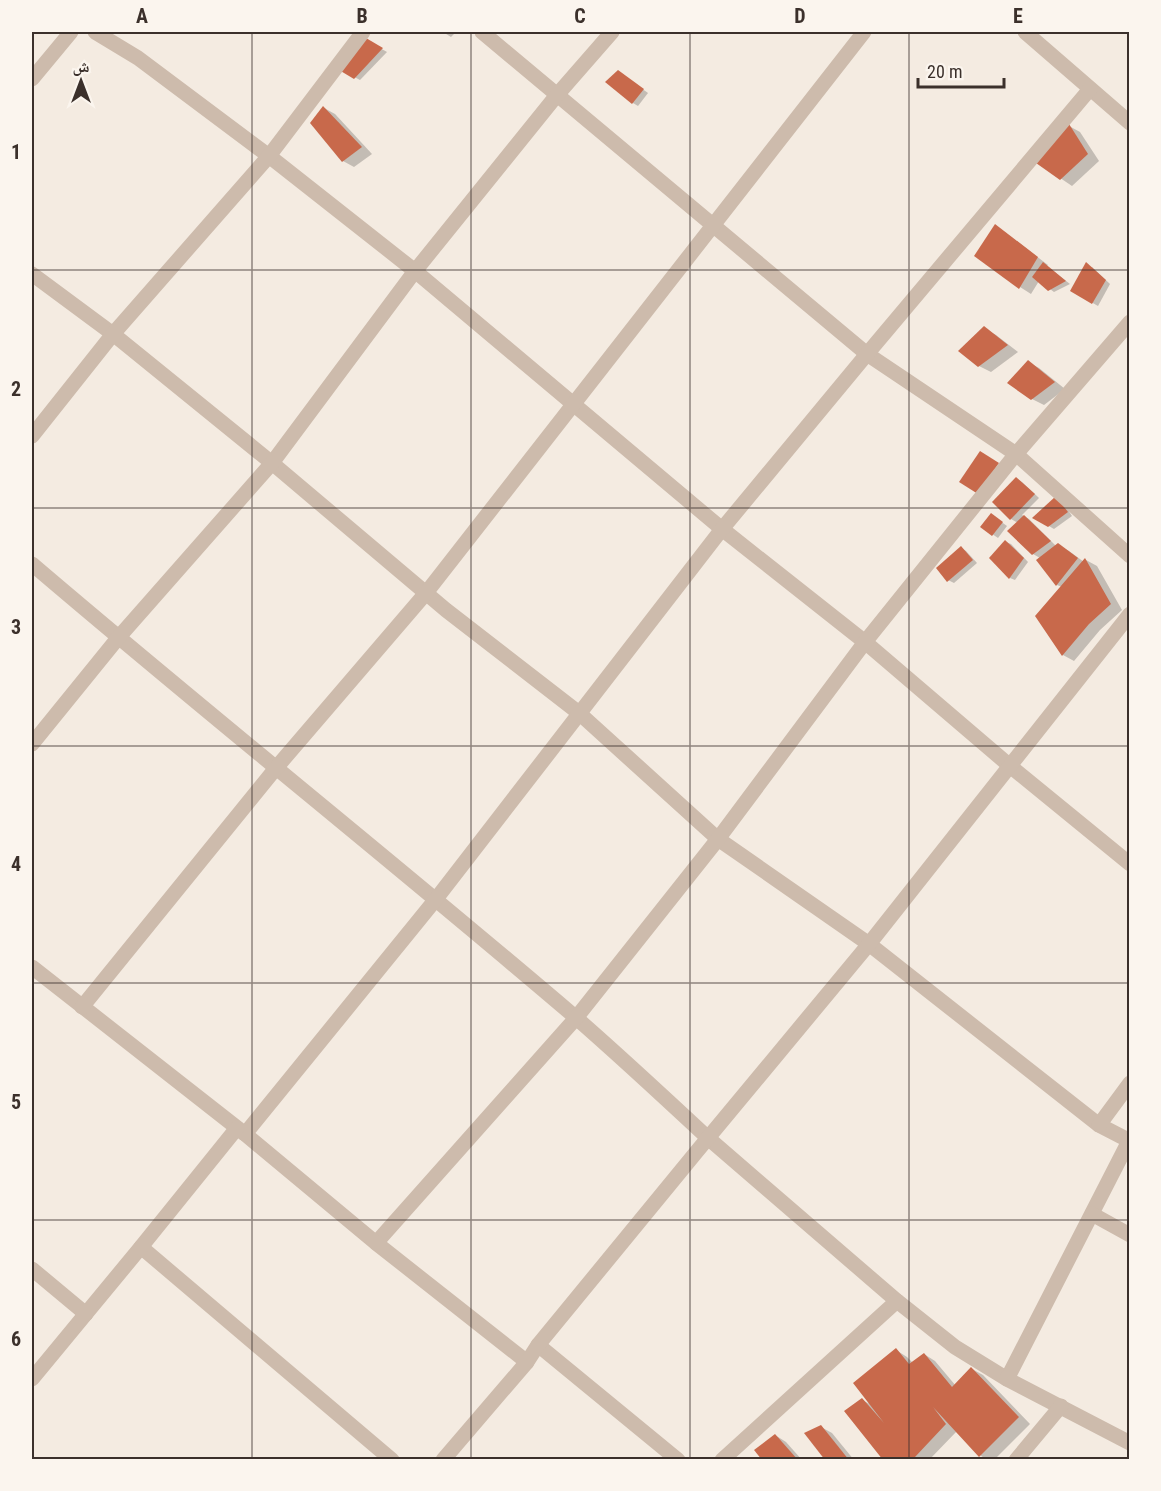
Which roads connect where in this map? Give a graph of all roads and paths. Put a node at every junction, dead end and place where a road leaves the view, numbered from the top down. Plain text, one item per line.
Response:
1 (71, 32) edge
2 (95, 32) edge
3 (363, 32) edge
4 (482, 32) edge
5 (612, 32) edge
6 (864, 32) edge
7 (1025, 32) edge
8 (32, 79) edge
9 (1090, 89) junction
10 (557, 95) junction
11 (1128, 118) edge
12 (269, 156) junction
13 (713, 225) junction
14 (416, 271) junction
15 (32, 274) edge
16 (1130, 322) edge
17 (114, 334) junction
18 (867, 354) junction
19 (573, 405) junction
20 (32, 436) edge
21 (1016, 454) junction
22 (272, 463) junction
23 (722, 529) junction
24 (1130, 556) edge
25 (32, 564) edge
26 (426, 593) junction
27 (1130, 614) edge
28 (118, 638) junction
29 (865, 642) junction
30 (579, 713) junction
31 (32, 744) edge
32 (1010, 766) junction
33 (276, 768) junction
34 (718, 839) junction
35 (1130, 864) edge
36 (436, 899) junction
37 (869, 944) junction
38 (32, 967) edge
39 (82, 1007) junction
40 (576, 1018) junction
41 (1130, 1083) edge
42 (1099, 1125) junction
43 (241, 1131) junction
44 (708, 1138) junction
45 (1129, 1141) edge
46 (1092, 1214) junction
47 (1130, 1235) edge
48 (376, 1243) junction
49 (141, 1247) junction
50 (32, 1269) edge
51 (897, 1301) junction
52 (86, 1314) junction
53 (538, 1345) junction
54 (527, 1362) junction
55 (1007, 1378) junction
56 (32, 1379) edge
57 (1061, 1406) junction
58 (1130, 1443) edge
59 (392, 1460) edge
60 (443, 1460) edge
61 (678, 1460) edge
62 (722, 1460) edge
63 (1016, 1460) edge

1 - 8 street
2 - 12 street
3 - 12 street
4 - 10 street
5 - 10 street
6 - 13 street
7 - 9 street
9 - 11 street
9 - 18 street
10 - 13 street
10 - 14 street
12 - 14 street
12 - 17 street
13 - 18 street
13 - 19 street
14 - 19 street
14 - 22 street
15 - 17 street
16 - 21 street
17 - 20 street
17 - 22 street
18 - 21 street
18 - 23 street
19 - 23 street
19 - 26 street
21 - 24 street
21 - 29 street
22 - 26 street
22 - 28 street
23 - 29 street
23 - 30 street
25 - 28 street
26 - 30 street
26 - 33 street
27 - 32 street
28 - 31 street
28 - 33 street
29 - 32 street
29 - 34 street
30 - 34 street
30 - 36 street
32 - 35 street
32 - 37 street
33 - 36 street
33 - 39 street
34 - 37 street
34 - 40 street
36 - 40 street
36 - 43 street
37 - 42 street
37 - 44 street
38 - 39 street
39 - 43 street
40 - 44 street
40 - 48 street
41 - 42 street
42 - 45 street
43 - 48 street
43 - 49 street
44 - 51 street
44 - 53 street
45 - 46 street
46 - 47 street
46 - 55 street
48 - 54 street
49 - 52 street
49 - 59 street
50 - 52 street
51 - 55 street
51 - 62 street
52 - 56 street
53 - 54 street
53 - 61 street
54 - 60 street
55 - 57 street
57 - 58 street
57 - 63 street

